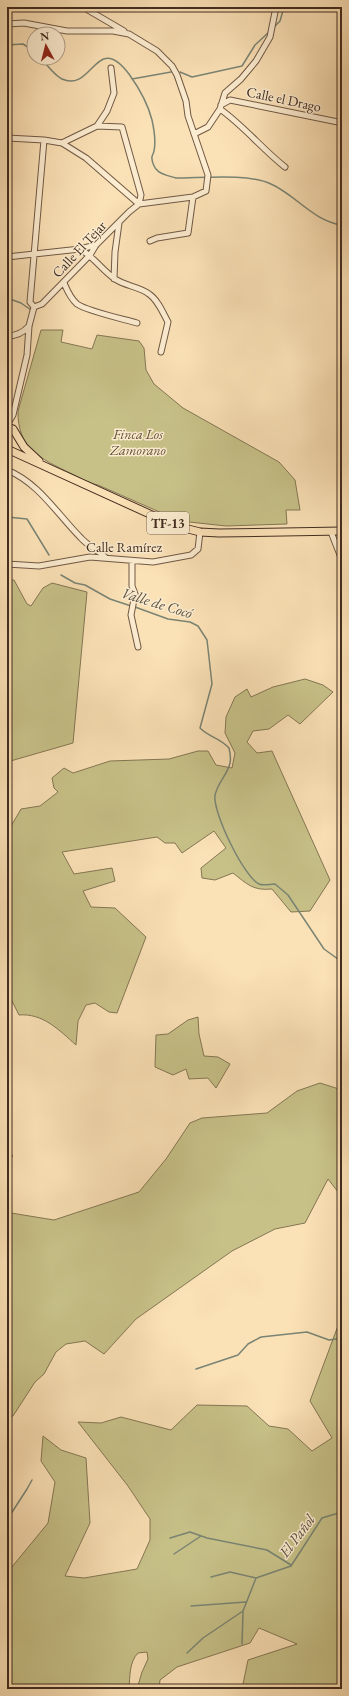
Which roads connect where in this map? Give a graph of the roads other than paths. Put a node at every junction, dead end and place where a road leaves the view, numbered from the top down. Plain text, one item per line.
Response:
1 (88, 7) edge
2 (276, 7) edge
3 (7, 24) edge
4 (129, 34) junction
5 (111, 68) dead end
6 (221, 107) junction
7 (342, 122) edge
8 (97, 126) junction
9 (194, 134) junction
10 (7, 138) edge
11 (44, 140) junction
12 (62, 143) junction
13 (285, 167) dead end
14 (193, 197) junction
15 (139, 204) junction
16 (119, 223) junction
17 (150, 241) dead end
18 (96, 245) junction
19 (80, 249) junction
20 (34, 254) junction
21 (90, 255) junction
22 (7, 257) edge
23 (114, 278) junction
24 (64, 283) junction
25 (34, 307) junction
26 (136, 323) dead end
27 (29, 326) junction
28 (7, 336) edge
29 (161, 352) dead end
30 (13, 415) junction
31 (7, 426) edge
32 (17, 436) junction
33 (7, 449) edge
34 (49, 468) junction
35 (7, 470) edge
36 (342, 531) edge
37 (200, 532) junction
38 (331, 532) junction
39 (105, 557) junction
40 (342, 560) edge
41 (132, 561) junction
42 (7, 564) edge
43 (138, 647) dead end

1 - 4 street
2 - 6 street
3 - 4 street
4 - 9 street
5 - 8 street
6 - 7 street, Calle el Drago
6 - 9 street
6 - 13 street
8 - 12 street
8 - 15 street
9 - 14 street
10 - 11 street
11 - 12 street
11 - 20 street
12 - 15 street
14 - 15 street
14 - 17 street
15 - 16 street, Calle El Tejar
16 - 18 street, Calle El Tejar
16 - 23 street
18 - 19 street
18 - 21 street, Calle El Tejar
19 - 20 street
19 - 21 street
20 - 22 street
20 - 25 street
21 - 23 street
21 - 24 street, Calle El Tejar
23 - 29 street
24 - 25 street, Calle El Tejar
24 - 26 street
25 - 27 street
27 - 28 street
27 - 30 street
30 - 31 street
30 - 32 street
31 - 32 main road, TF-13
32 - 33 main road, TF-13
32 - 34 main road, TF-13
33 - 34 main road, TF-13
34 - 37 main road, TF-13
35 - 39 street
36 - 38 main road, TF-13
37 - 38 main road, TF-13
37 - 41 street, Calle Ramírez
38 - 40 street
39 - 41 street, Calle Ramírez
39 - 42 street, Calle Ramírez
41 - 43 street

